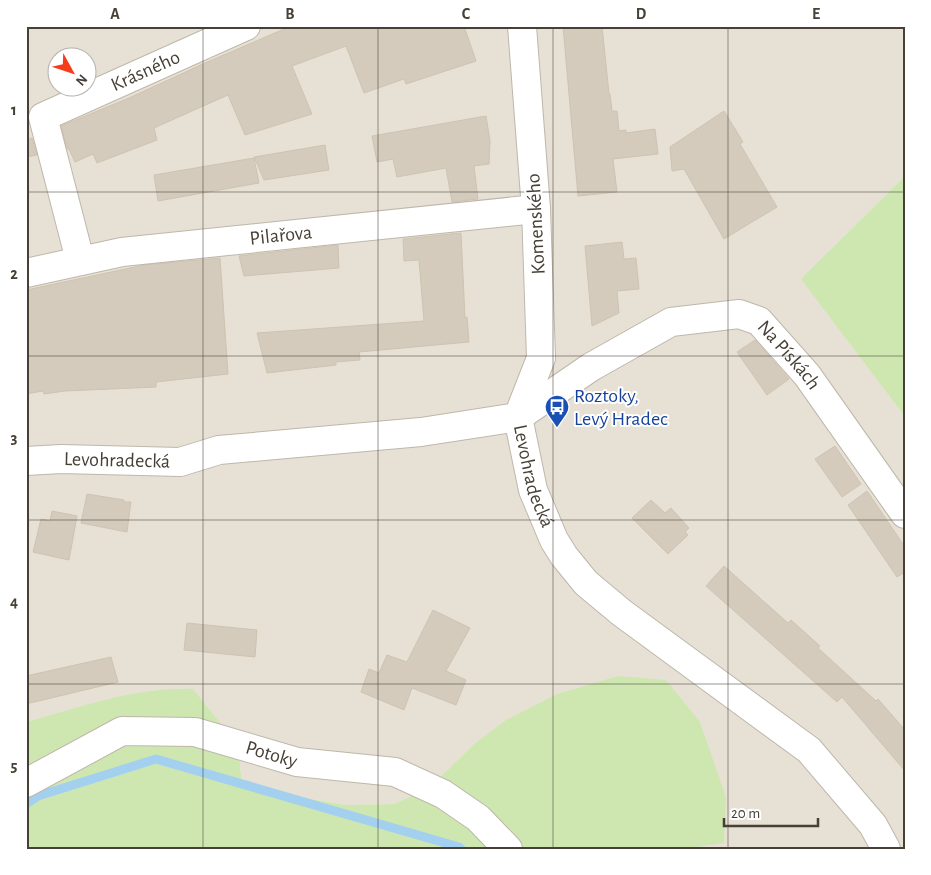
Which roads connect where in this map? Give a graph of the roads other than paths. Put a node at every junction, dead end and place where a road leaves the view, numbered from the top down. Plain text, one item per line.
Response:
1 (246, 26) edge
2 (522, 26) edge
3 (536, 209) junction
4 (80, 260) junction
5 (26, 273) edge
6 (518, 418) junction
7 (26, 461) edge
8 (905, 514) edge
9 (26, 783) edge
10 (508, 849) edge
11 (886, 849) edge

1 - 4 street, Krásného
2 - 3 street, Komenského
3 - 4 street, Pilařova
3 - 6 street, Komenského
4 - 5 street, Pilařova
6 - 7 street, Levohradecká
6 - 8 street, Na Pískách
6 - 11 street, Levohradecká
9 - 10 street, Potoky

